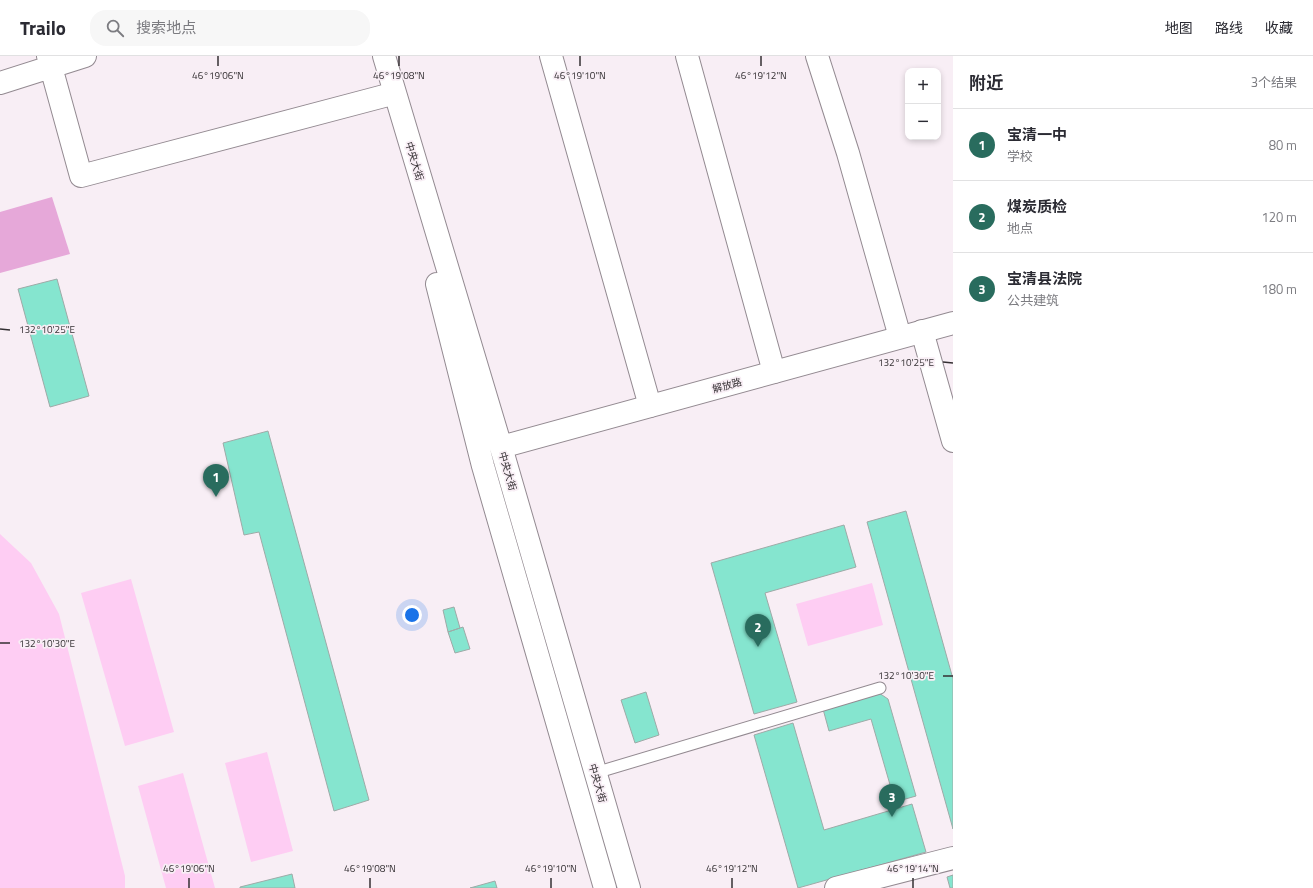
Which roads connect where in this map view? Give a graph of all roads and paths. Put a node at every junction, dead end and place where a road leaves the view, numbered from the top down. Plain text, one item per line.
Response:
1 (85, 56) edge
2 (378, 56) edge
3 (384, 56) edge
4 (551, 56) edge
5 (687, 56) edge
6 (817, 56) edge
7 (50, 61) edge
8 (0, 83) edge
9 (388, 95) junction
10 (953, 323) edge
11 (922, 331) junction
12 (900, 337) junction
13 (774, 372) junction
14 (650, 406) junction
15 (953, 441) edge
16 (501, 447) junction
17 (880, 688) dead end
18 (595, 773) junction
19 (953, 858) edge
20 (605, 888) edge
21 (629, 888) edge
22 (836, 888) edge

1 - 7 street
2 - 9 street, 中央大街
3 - 16 street, 中央大街
4 - 14 street
5 - 13 street
6 - 12 street
7 - 8 street
7 - 9 street
9 - 20 street, 中央大街
10 - 11 street, 解放路
11 - 12 street, 解放路
11 - 15 street
12 - 13 street, 解放路
13 - 14 street, 解放路
14 - 16 street, 解放路
16 - 18 street, 中央大街
17 - 18 lane
18 - 21 street, 中央大街
19 - 22 street

